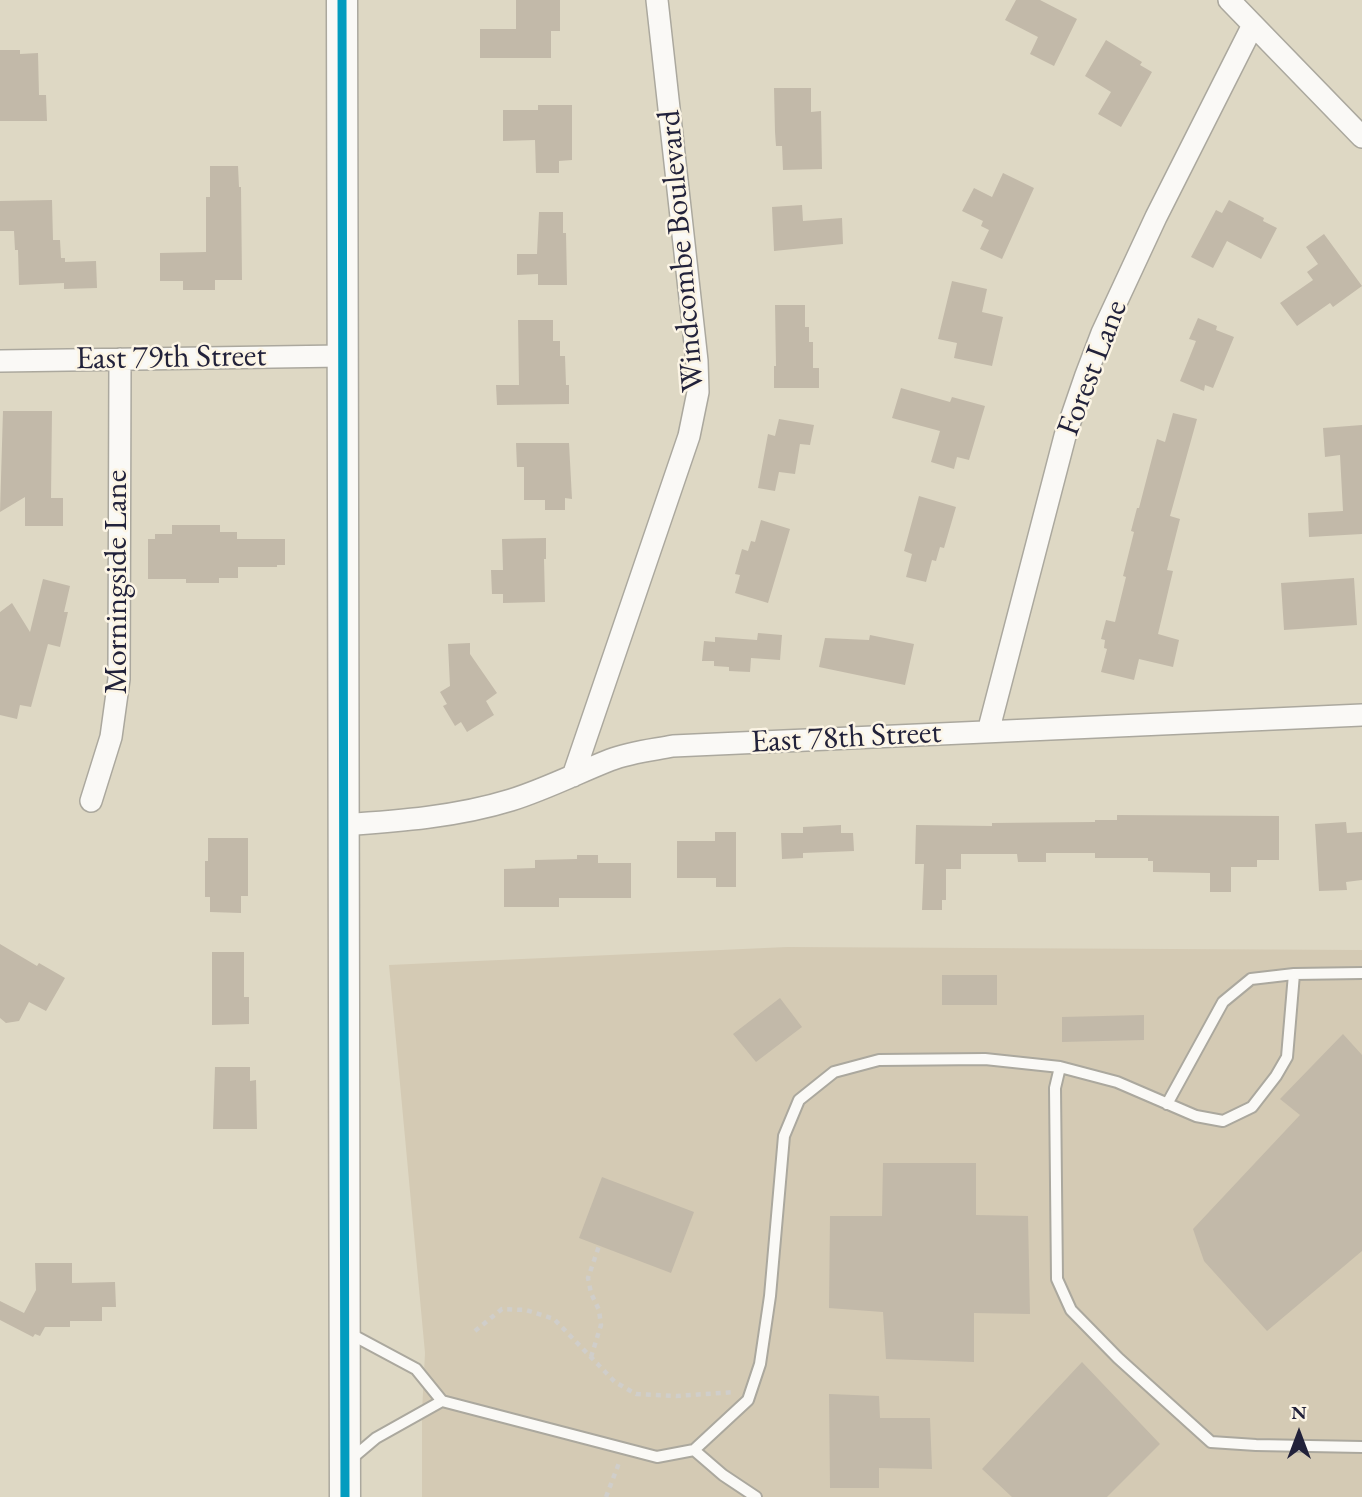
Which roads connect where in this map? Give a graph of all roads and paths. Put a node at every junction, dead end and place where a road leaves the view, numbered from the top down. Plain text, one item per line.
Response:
1 (342, 0) edge
2 (657, 0) edge
3 (1229, 0) edge
4 (1253, 25) junction
5 (1351, 114) edge
6 (1362, 137) edge
7 (342, 356) junction
8 (120, 359) junction
9 (0, 361) edge
10 (1362, 715) edge
11 (988, 732) junction
12 (573, 776) junction
13 (91, 801) dead end
14 (342, 825) junction
15 (1362, 973) edge
16 (1294, 974) junction
17 (1059, 1067) junction
18 (1167, 1104) junction
19 (599, 1246) dead end
20 (345, 1331) junction
21 (475, 1331) dead end
22 (591, 1357) junction
23 (750, 1395) junction
24 (442, 1401) junction
25 (1362, 1447) edge
26 (694, 1450) junction
27 (620, 1459) dead end
28 (345, 1464) junction
29 (608, 1496) edge
30 (345, 1497) edge
31 (756, 1497) edge

1 - 7 main road
2 - 12 street, Windcombe Boulevard
3 - 4 street
4 - 5 street
4 - 11 street, Forest Lane
5 - 6 street
7 - 8 street, East 79th Street
7 - 14 main road
8 - 9 street, East 79th Street
8 - 13 street, Morningside Lane
10 - 11 street, East 78th Street
11 - 12 street, East 78th Street
12 - 14 street, East 78th Street
14 - 20 main road
15 - 16 lane
16 - 18 lane
16 - 18 lane
17 - 18 lane
17 - 23 lane
17 - 25 lane
19 - 22 path
20 - 24 lane
20 - 28 main road
21 - 22 path
22 - 23 path
23 - 26 lane
24 - 26 lane
24 - 28 lane
26 - 31 lane
27 - 29 path
28 - 30 main road

